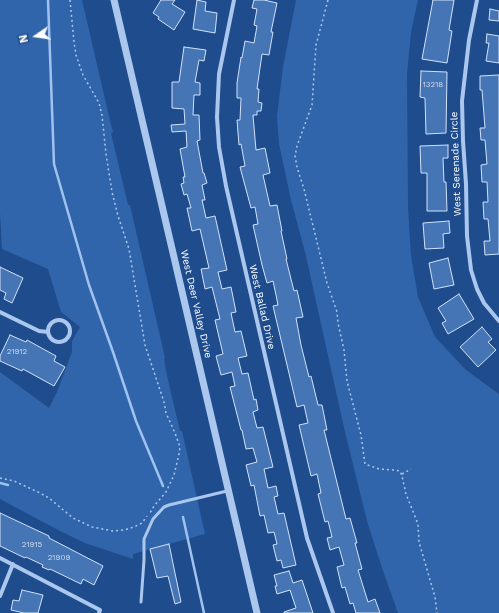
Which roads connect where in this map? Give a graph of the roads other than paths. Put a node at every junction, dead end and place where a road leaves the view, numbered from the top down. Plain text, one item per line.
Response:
1 (114, 0) edge
2 (234, 0) edge
3 (477, 0) edge
4 (0, 312) edge
5 (499, 321) edge
6 (48, 332) junction
7 (228, 491) junction
8 (0, 558) edge
9 (13, 564) junction
10 (0, 596) edge
11 (141, 602) dead end
12 (100, 611) edge
13 (257, 613) edge
14 (332, 613) edge

1 - 7 street, West Deer Valley Drive
2 - 14 street, West Ballad Drive
3 - 5 street, West Serenade Circle
4 - 6 street
6 - 6 street
7 - 11 lane
7 - 13 street, West Deer Valley Drive
8 - 9 street
9 - 10 street
9 - 12 street

